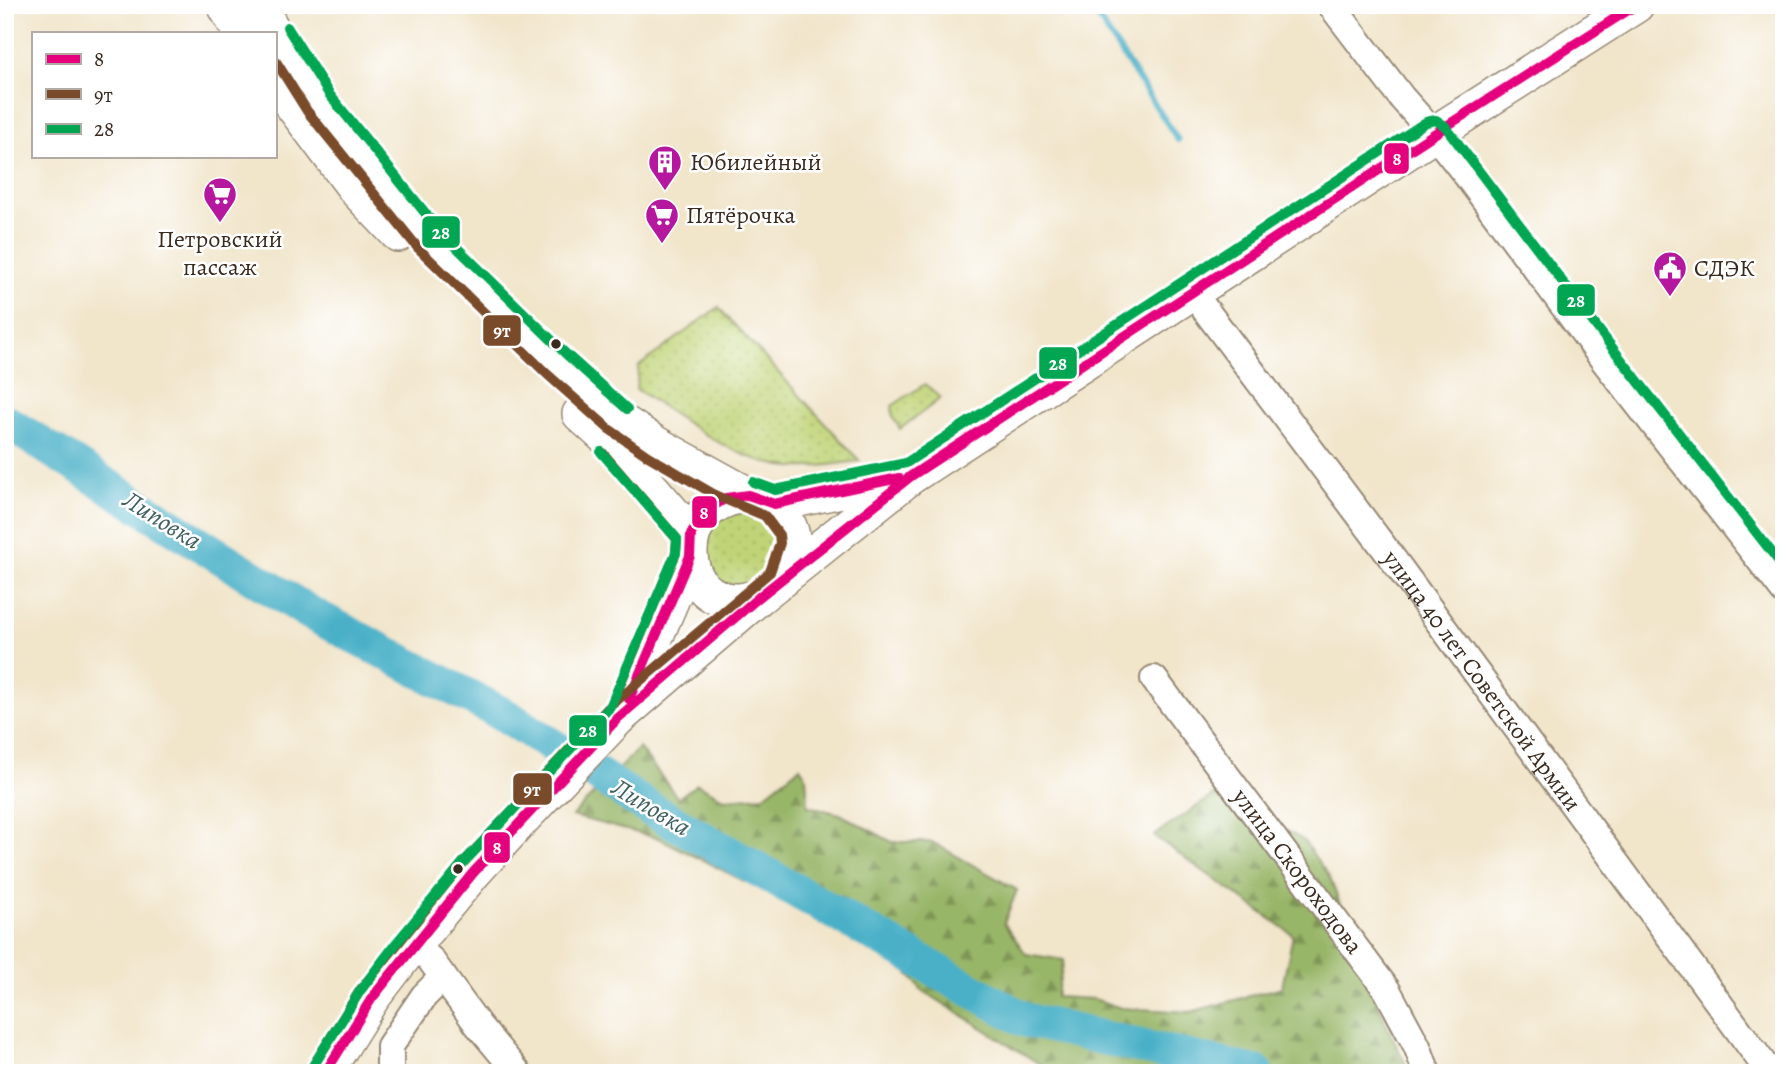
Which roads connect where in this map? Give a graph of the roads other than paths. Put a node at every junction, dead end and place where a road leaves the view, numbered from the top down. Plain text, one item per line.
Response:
1 (225, 5) edge
2 (258, 5) edge
3 (1331, 5) edge
4 (1636, 5) edge
5 (240, 32) edge
6 (273, 32) edge
7 (276, 37) edge
8 (276, 83) edge
9 (1434, 134) junction
10 (1192, 292) junction
11 (911, 476) junction
12 (761, 500) junction
13 (690, 545) junction
14 (771, 588) junction
15 (1784, 591) edge
16 (1154, 679) dead end
17 (620, 716) junction
18 (413, 945) junction
19 (443, 976) junction
20 (325, 1073) edge
21 (390, 1073) edge
22 (518, 1073) edge
23 (1427, 1073) edge
24 (1770, 1073) edge

1 - 5 main road
2 - 6 main road
3 - 9 street
4 - 9 main road
7 - 12 main road
8 - 13 main road
9 - 10 main road
9 - 15 street
10 - 11 main road
10 - 24 street, улица 40 лет Советской Армии
11 - 12 main road
11 - 14 main road
12 - 13 main road
12 - 14 main road
13 - 14 main road
13 - 17 main road
14 - 17 main road
16 - 23 street, улица Скороходова
17 - 18 main road
18 - 19 street
18 - 20 main road
19 - 21 street
19 - 22 street

